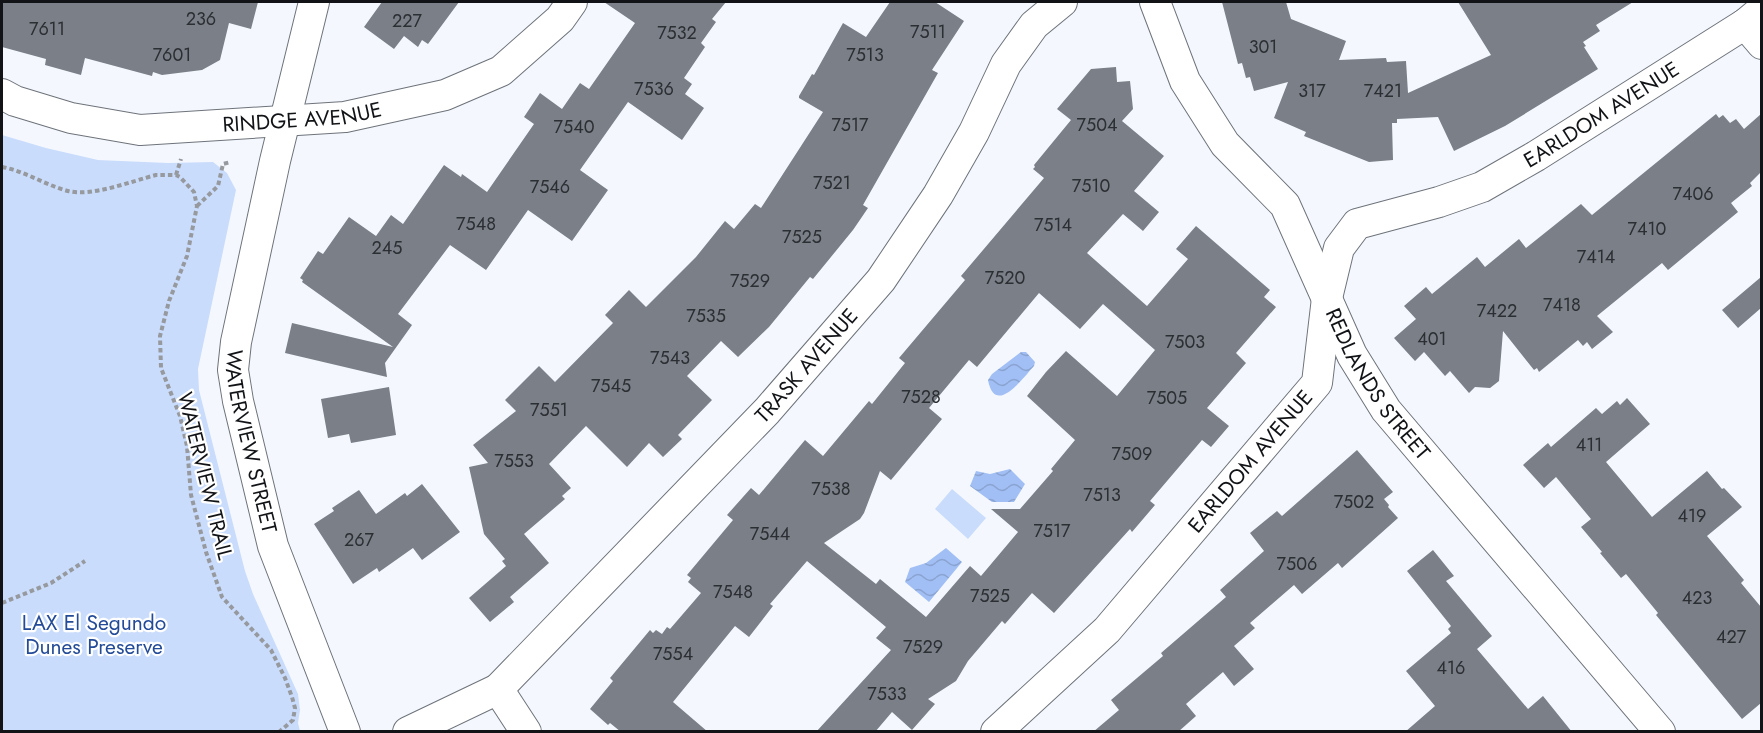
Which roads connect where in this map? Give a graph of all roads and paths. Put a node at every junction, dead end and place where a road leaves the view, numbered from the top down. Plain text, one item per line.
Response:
1 (314, 2) edge
2 (572, 2) edge
3 (1062, 2) edge
4 (1155, 2) edge
5 (1756, 26) edge
6 (2, 94) edge
7 (285, 122) junction
8 (183, 152) dead end
9 (231, 162) dead end
10 (2, 167) edge
11 (176, 175) junction
12 (197, 206) junction
13 (1327, 298) junction
14 (85, 561) dead end
15 (2, 603) edge
16 (498, 689) junction
17 (279, 732) edge
18 (345, 732) edge
19 (408, 732) edge
20 (526, 732) edge
21 (996, 732) edge
22 (1660, 732) edge

1 - 7 street, WATERVIEW STREET
2 - 7 street, RINDGE AVENUE
3 - 16 street, TRASK AVENUE
4 - 13 street, REDLANDS STREET
5 - 13 street, EARLDOM AVENUE
6 - 7 street, RINDGE AVENUE
7 - 18 street, WATERVIEW STREET
8 - 11 path
9 - 12 path
10 - 11 path
11 - 12 path
12 - 17 path, WATERVIEW TRAIL
13 - 21 street, EARLDOM AVENUE
13 - 22 street, REDLANDS STREET
14 - 15 path
16 - 19 street
16 - 20 street

